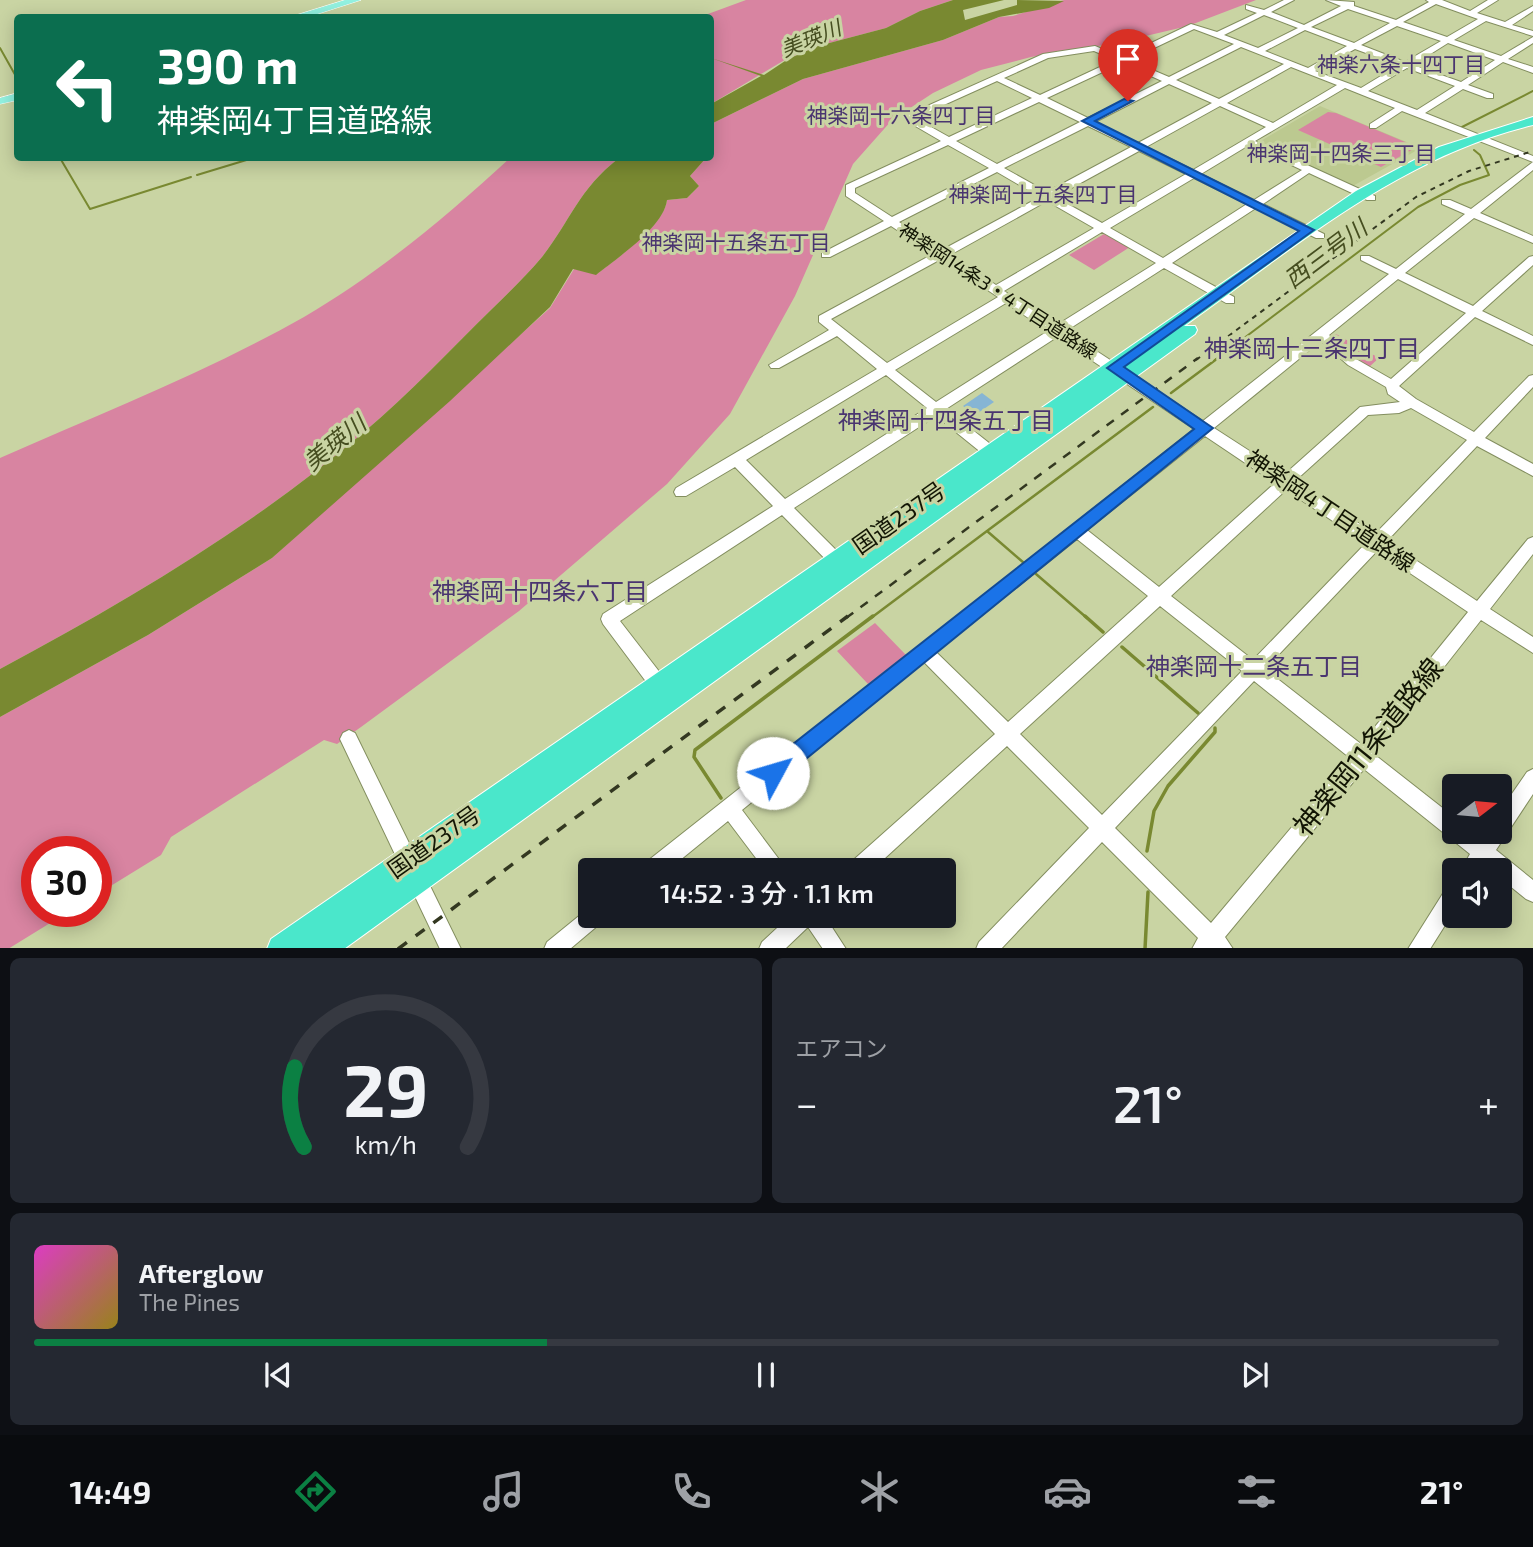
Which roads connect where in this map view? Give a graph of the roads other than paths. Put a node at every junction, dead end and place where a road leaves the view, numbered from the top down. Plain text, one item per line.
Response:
1 (356, 0) edge
2 (368, 0) edge
3 (1290, 0) edge
4 (1330, 0) edge
5 (1359, 0) edge
6 (1494, 0) edge
7 (1435, 1) edge
8 (1347, 6) junction
9 (1249, 7) dead end
10 (1533, 8) edge
11 (1263, 13) junction
12 (1471, 13) junction
13 (306, 14) edge
14 (319, 14) edge
15 (1485, 18) junction
16 (1396, 23) junction
17 (1506, 25) junction
18 (1304, 28) junction
19 (1533, 34) edge
20 (1217, 35) junction
21 (1533, 39) edge
22 (1447, 41) junction
23 (1241, 44) junction
24 (1354, 46) junction
25 (1259, 51) junction
26 (1502, 59) junction
27 (1121, 60) junction
28 (1291, 64) junction
29 (1408, 65) junction
30 (1533, 70) edge
31 (1308, 71) junction
32 (998, 78) junction
33 (1169, 81) junction
34 (1344, 85) junction
35 (1461, 86) junction
36 (1362, 92) junction
37 (1490, 96) dead end
38 (1040, 98) junction
39 (1219, 103) junction
40 (1402, 107) junction
41 (1418, 114) junction
42 (1087, 121) junction
43 (1533, 121) edge
44 (1373, 126) dead end
45 (1274, 127) junction
46 (1533, 129) edge
47 (1481, 138) junction
48 (949, 141) junction
49 (1249, 142) junction
50 (1139, 147) junction
51 (1533, 159) edge
52 (1533, 165) edge
53 (997, 168) junction
54 (1308, 170) junction
55 (1194, 174) junction
56 (1048, 196) junction
57 (1366, 196) junction
58 (1446, 202) dead end
59 (1253, 204) junction
60 (1472, 214) junction
61 (892, 221) junction
62 (1102, 228) junction
63 (1314, 233) junction
64 (1533, 240) edge
65 (943, 254) junction
66 (826, 255) dead end
67 (1365, 258) dead end
68 (1533, 259) edge
69 (1162, 262) junction
70 (1397, 274) junction
71 (1002, 293) junction
72 (1224, 296) junction
73 (1474, 312) junction
74 (1058, 330) junction
75 (838, 331) junction
76 (1322, 335) junction
77 (1533, 341) edge
78 (775, 365) dead end
79 (884, 368) junction
80 (1121, 372) junction
81 (1533, 379) edge
82 (1392, 384) junction
83 (1411, 402) junction
84 (936, 408) junction
85 (1205, 428) junction
86 (1476, 438) junction
87 (998, 458) junction
88 (736, 459) junction
89 (1533, 471) edge
90 (1285, 482) junction
91 (681, 492) dead end
92 (783, 507) junction
93 (1076, 530) junction
94 (1376, 542) junction
95 (1533, 543) edge
96 (843, 567) junction
97 (1159, 595) junction
98 (1479, 610) junction
99 (1533, 646) edge
100 (924, 652) junction
101 (1254, 670) junction
102 (664, 693) junction
103 (1009, 734) junction
104 (349, 739) dead end
105 (1362, 757) junction
106 (1533, 778) edge
107 (729, 808) junction
108 (1512, 809) edge
109 (1442, 820) edge
110 (1102, 828) junction
111 (1473, 844) edge
112 (1488, 844) edge
113 (1483, 852) junction
114 (667, 858) edge
115 (767, 858) edge
116 (870, 858) edge
117 (1479, 858) edge
118 (413, 869) junction
119 (1533, 892) edge
120 (1442, 912) edge
121 (579, 928) edge
122 (791, 928) edge
123 (821, 928) edge
124 (1212, 945) edge
125 (281, 948) edge
126 (320, 948) edge
127 (452, 948) edge
128 (554, 948) edge
129 (769, 948) edge
130 (836, 948) edge
131 (986, 948) edge
132 (1418, 948) edge

1 - 13 main road
2 - 14 main road
3 - 11 street
4 - 8 street
5 - 8 street
6 - 12 street
7 - 12 street
7 - 16 street
8 - 16 street
8 - 18 street
9 - 11 street
10 - 17 street
11 - 18 street
11 - 20 street
12 - 15 street
15 - 17 street
15 - 22 street
16 - 22 street
16 - 24 street
17 - 19 street
18 - 24 street
18 - 25 street
20 - 23 street
20 - 27 street
21 - 26 street
22 - 26 street
22 - 29 street
23 - 25 street
23 - 33 street, 神楽岡14条3・4丁目道路線
24 - 29 street
24 - 31 street
25 - 28 street
26 - 30 street
26 - 35 street
27 - 32 street
27 - 33 street
27 - 38 street
28 - 31 street
28 - 39 street
29 - 35 street
29 - 36 street
31 - 34 street
32 - 38 street
32 - 48 street
33 - 39 street
33 - 42 street, 神楽岡14条3・4丁目道路線
34 - 36 street
34 - 45 street
35 - 37 street
35 - 41 street
36 - 40 street
38 - 42 street
38 - 48 street
39 - 45 street
39 - 50 street
40 - 41 street
40 - 44 street
41 - 47 street
42 - 50 street
42 - 53 street, 神楽岡14条3・4丁目道路線
43 - 47 highway, 国道237号
45 - 49 street
46 - 47 highway, 国道237号
47 - 51 street
47 - 57 highway, 国道237号
48 - 53 street
48 - 61 street
49 - 54 street
49 - 55 street
50 - 55 street
50 - 56 street
52 - 60 street
53 - 56 street
53 - 61 street, 神楽岡14条3・4丁目道路線
54 - 57 street
54 - 59 street
55 - 59 street
55 - 62 street
56 - 62 street
56 - 65 street
57 - 63 highway, 国道237号
58 - 60 street
59 - 63 street
59 - 69 street
60 - 64 street
60 - 70 street
61 - 65 street, 神楽岡14条3・4丁目道路線
61 - 66 street
62 - 69 street
62 - 71 street
63 - 72 highway, 国道237号
65 - 71 street, 神楽岡14条3・4丁目道路線
65 - 75 street
67 - 70 street
68 - 73 street
69 - 72 street
69 - 74 street
70 - 73 street
70 - 76 street
71 - 74 street, 神楽岡14条3・4丁目道路線
71 - 79 street
72 - 80 highway, 国道237号
73 - 77 street
73 - 82 street
74 - 80 street, 神楽岡14条3・4丁目道路線
74 - 84 street
75 - 78 street
75 - 79 street
76 - 82 street
76 - 85 street
79 - 84 street
79 - 88 street
80 - 85 street, 神楽岡4丁目道路線
80 - 87 highway, 国道237号
81 - 86 street
82 - 83 street
83 - 86 street
83 - 90 street
84 - 87 street
84 - 92 street
85 - 90 street, 神楽岡4丁目道路線
85 - 93 street
86 - 89 street
86 - 94 street
87 - 96 highway, 国道237号
88 - 91 street
88 - 92 street
90 - 94 street, 神楽岡4丁目道路線
90 - 97 street
92 - 96 street
92 - 102 street
93 - 97 street
93 - 100 street
94 - 98 street, 神楽岡4丁目道路線
94 - 101 street
95 - 98 street, 神楽岡11条道路線
96 - 102 highway, 国道237号
97 - 101 street
97 - 103 street
98 - 99 street, 神楽岡4丁目道路線
98 - 105 street, 神楽岡11条道路線
100 - 103 street
100 - 107 street
101 - 105 street
101 - 110 street
102 - 118 highway, 国道237号
103 - 110 street
103 - 116 street
104 - 118 street
105 - 109 street
105 - 124 street, 神楽岡11条道路線
106 - 108 street
107 - 114 street
107 - 115 street
110 - 124 street
110 - 131 street
111 - 113 street
112 - 113 street
113 - 117 street
113 - 119 street
118 - 125 highway, 国道237号
118 - 126 highway, 国道237号
118 - 127 street
120 - 132 street
121 - 128 street
122 - 129 street
123 - 130 street

